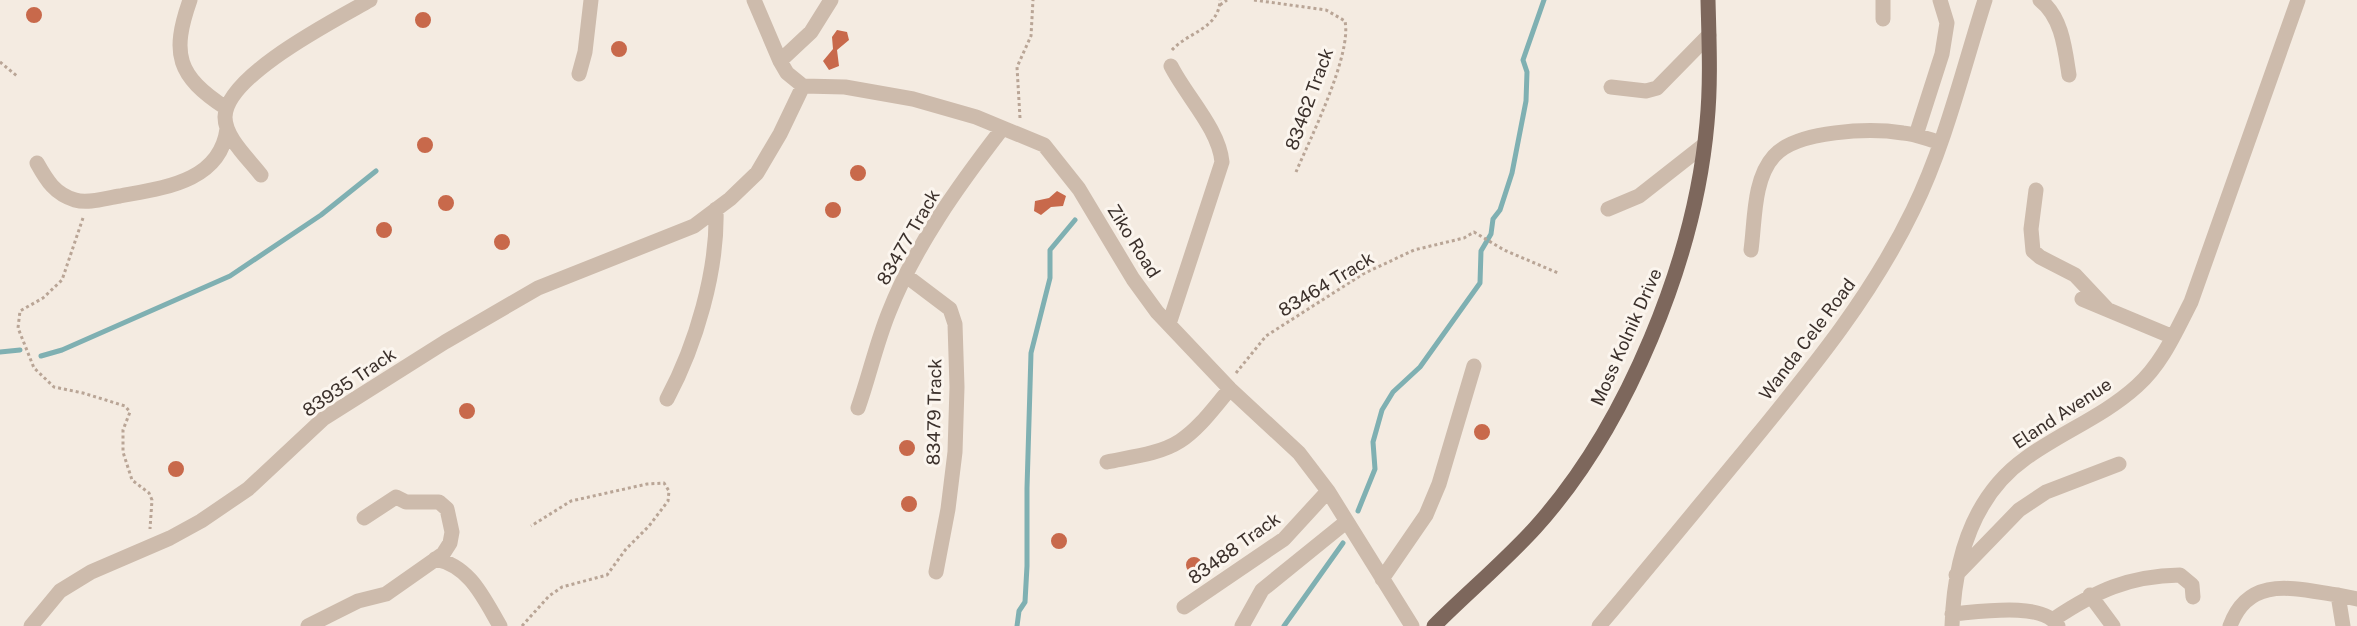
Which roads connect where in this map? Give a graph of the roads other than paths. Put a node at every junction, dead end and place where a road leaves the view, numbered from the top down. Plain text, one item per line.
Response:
1 (190, 0) edge
2 (370, 0) edge
3 (591, 0) edge
4 (754, 0) edge
5 (831, 0) edge
6 (1708, 0) edge
7 (1883, 0) edge
8 (1940, 0) edge
9 (1985, 0) edge
10 (2040, 0) edge
11 (2298, 0) edge
12 (1883, 19) dead end
13 (1709, 36) junction
14 (780, 61) junction
15 (1171, 66) road end
16 (579, 74) dead end
17 (2069, 75) dead end
18 (803, 86) junction
19 (1611, 87) dead end
20 (226, 108) junction
21 (227, 129) junction
22 (1007, 131) junction
23 (1916, 135) junction
24 (1939, 142) junction
25 (1704, 145) junction
26 (37, 163) dead end
27 (261, 175) dead end
28 (2036, 190) dead end
29 (716, 209) junction
30 (1608, 209) dead end
31 (1751, 250) dead end
32 (905, 275) junction
33 (2082, 299) dead end
34 (2107, 309) junction
35 (1170, 324) junction
36 (2173, 337) junction
37 (1474, 366) dead end
38 (1230, 389) junction
39 (667, 399) dead end
40 (858, 408) dead end
41 (1107, 462) dead end
42 (2118, 464) dead end
43 (1328, 491) junction
44 (364, 518) dead end
45 (1346, 522) junction
46 (435, 559) junction
47 (936, 572) dead end
48 (1956, 575) junction
49 (1382, 579) junction
50 (2090, 595) junction
51 (2338, 595) junction
52 (2193, 597) dead end
53 (2357, 599) edge
54 (1184, 608) dead end
55 (1952, 620) edge
56 (2056, 622) edge
57 (31, 626) edge
58 (308, 626) edge
59 (500, 626) edge
60 (1242, 626) edge
61 (1412, 626) edge
62 (1434, 626) edge
63 (1599, 626) edge
64 (2113, 626) edge
65 (2230, 626) edge
66 (2343, 626) edge

1 - 20 street
2 - 20 street
3 - 16 street
4 - 14 street
5 - 14 street
6 - 13 main road, Moss Kolnik Drive
7 - 12 street
8 - 23 street
9 - 24 street, Wanda Cele Road
10 - 17 street
11 - 36 street, Eland Avenue
13 - 19 street
13 - 25 main road, Moss Kolnik Drive
14 - 18 street
15 - 35 street
18 - 22 street, Ziko Road
18 - 29 street, 83935 Track
20 - 21 street
21 - 26 street
21 - 27 street
22 - 32 street, 83477 Track
22 - 35 street, Ziko Road
23 - 24 street
23 - 31 street
24 - 63 street, Wanda Cele Road
25 - 30 street
25 - 62 main road, Moss Kolnik Drive
28 - 34 street
29 - 39 street
29 - 57 street, 83935 Track
32 - 40 street, 83477 Track
32 - 47 street, 83479 Track
33 - 34 street
34 - 36 street
35 - 38 street, Ziko Road
36 - 48 street, Eland Avenue
37 - 49 street
38 - 41 street
38 - 43 street, Ziko Road
42 - 48 street
43 - 45 street, Ziko Road
43 - 54 street, 83488 Track
44 - 46 street
45 - 49 street, Ziko Road
45 - 60 street
46 - 58 street
46 - 59 street
48 - 55 street, Eland Avenue
49 - 61 street, Ziko Road
50 - 52 street
50 - 56 street
50 - 64 street
51 - 53 street
51 - 65 street
51 - 66 street
55 - 56 street

